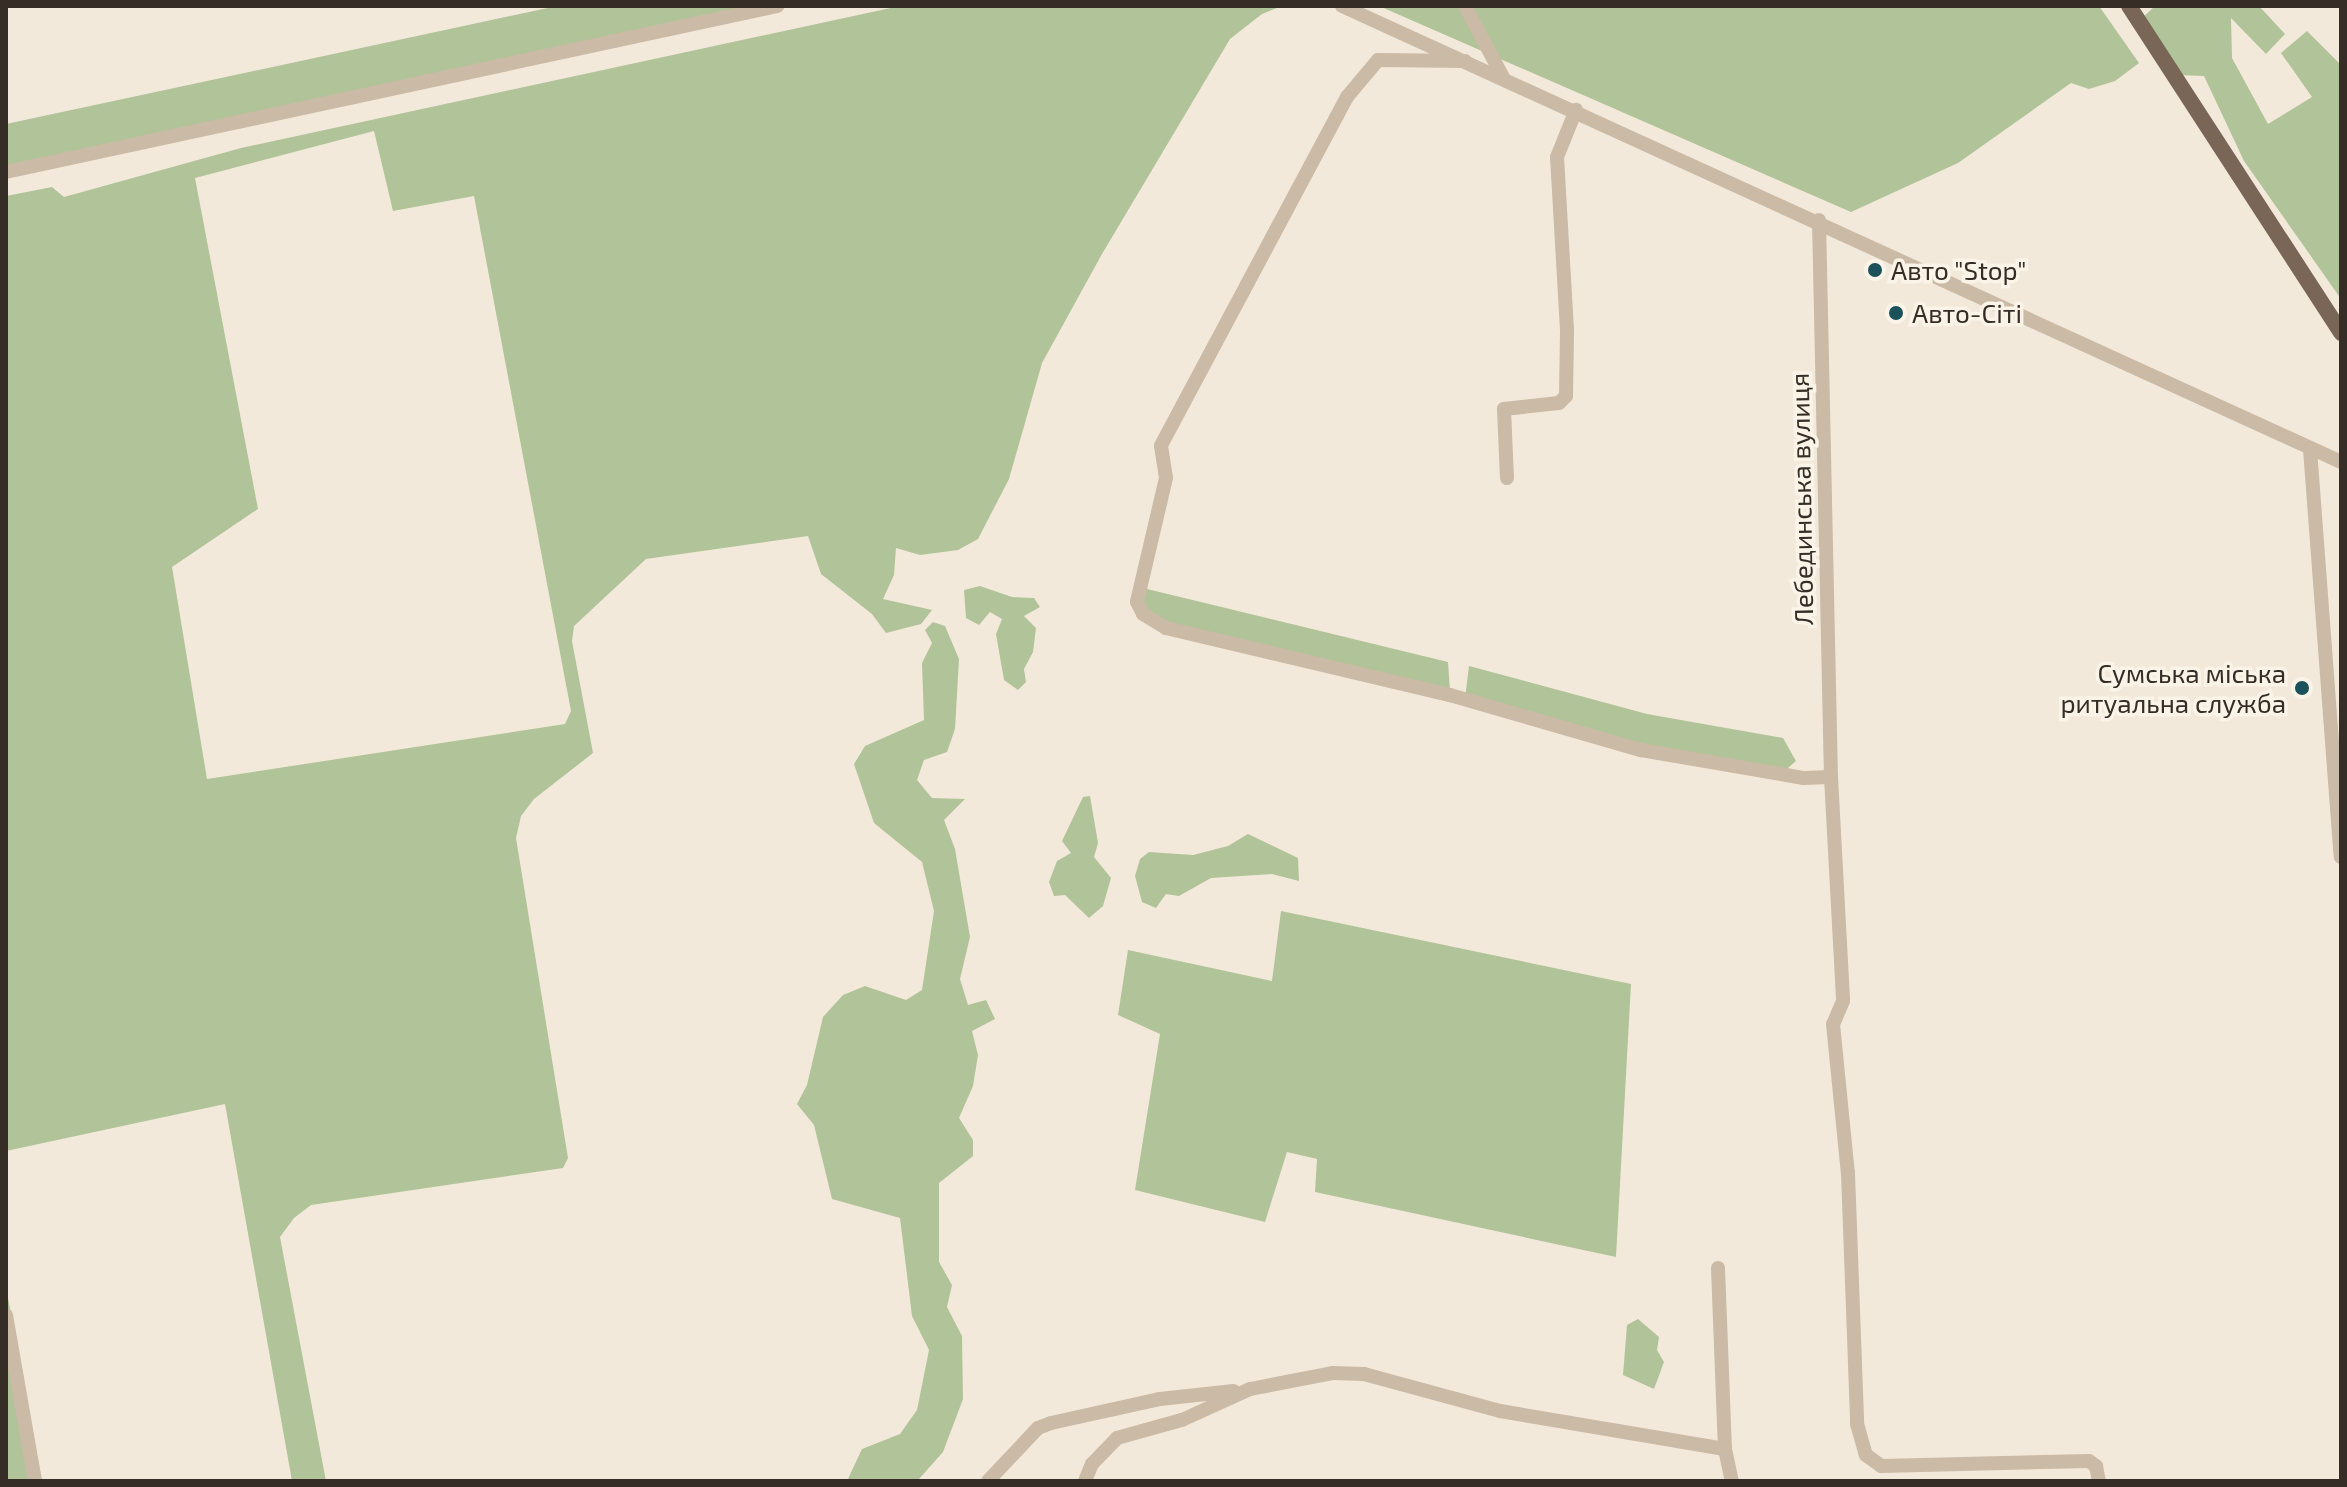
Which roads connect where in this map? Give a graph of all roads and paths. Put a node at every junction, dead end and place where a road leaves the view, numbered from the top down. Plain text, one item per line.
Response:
1 (777, 6) edge
2 (1342, 6) edge
3 (1465, 6) edge
4 (2129, 6) edge
5 (1465, 61) junction
6 (1504, 79) junction
7 (1576, 110) junction
8 (6, 172) edge
9 (1819, 220) junction
10 (2341, 333) edge
11 (2310, 449) junction
12 (2341, 462) edge
13 (1507, 478) dead end
14 (1831, 777) junction
15 (2341, 857) edge
16 (1718, 1268) dead end
17 (6, 1315) edge
18 (1250, 1389) junction
19 (1725, 1449) junction
20 (35, 1481) edge
21 (988, 1481) edge
22 (1085, 1481) edge
23 (1732, 1481) edge
24 (2099, 1481) edge

1 - 8 street
2 - 5 street
3 - 6 street
4 - 10 main road
5 - 6 street
5 - 14 street
6 - 7 street
7 - 9 street
7 - 13 street
9 - 11 street
9 - 14 street, Лебединська вулиця
11 - 12 street
11 - 15 street
14 - 24 street, Лебединська вулиця
16 - 19 street
17 - 20 street
18 - 19 street
18 - 21 street
18 - 22 street
19 - 23 street

